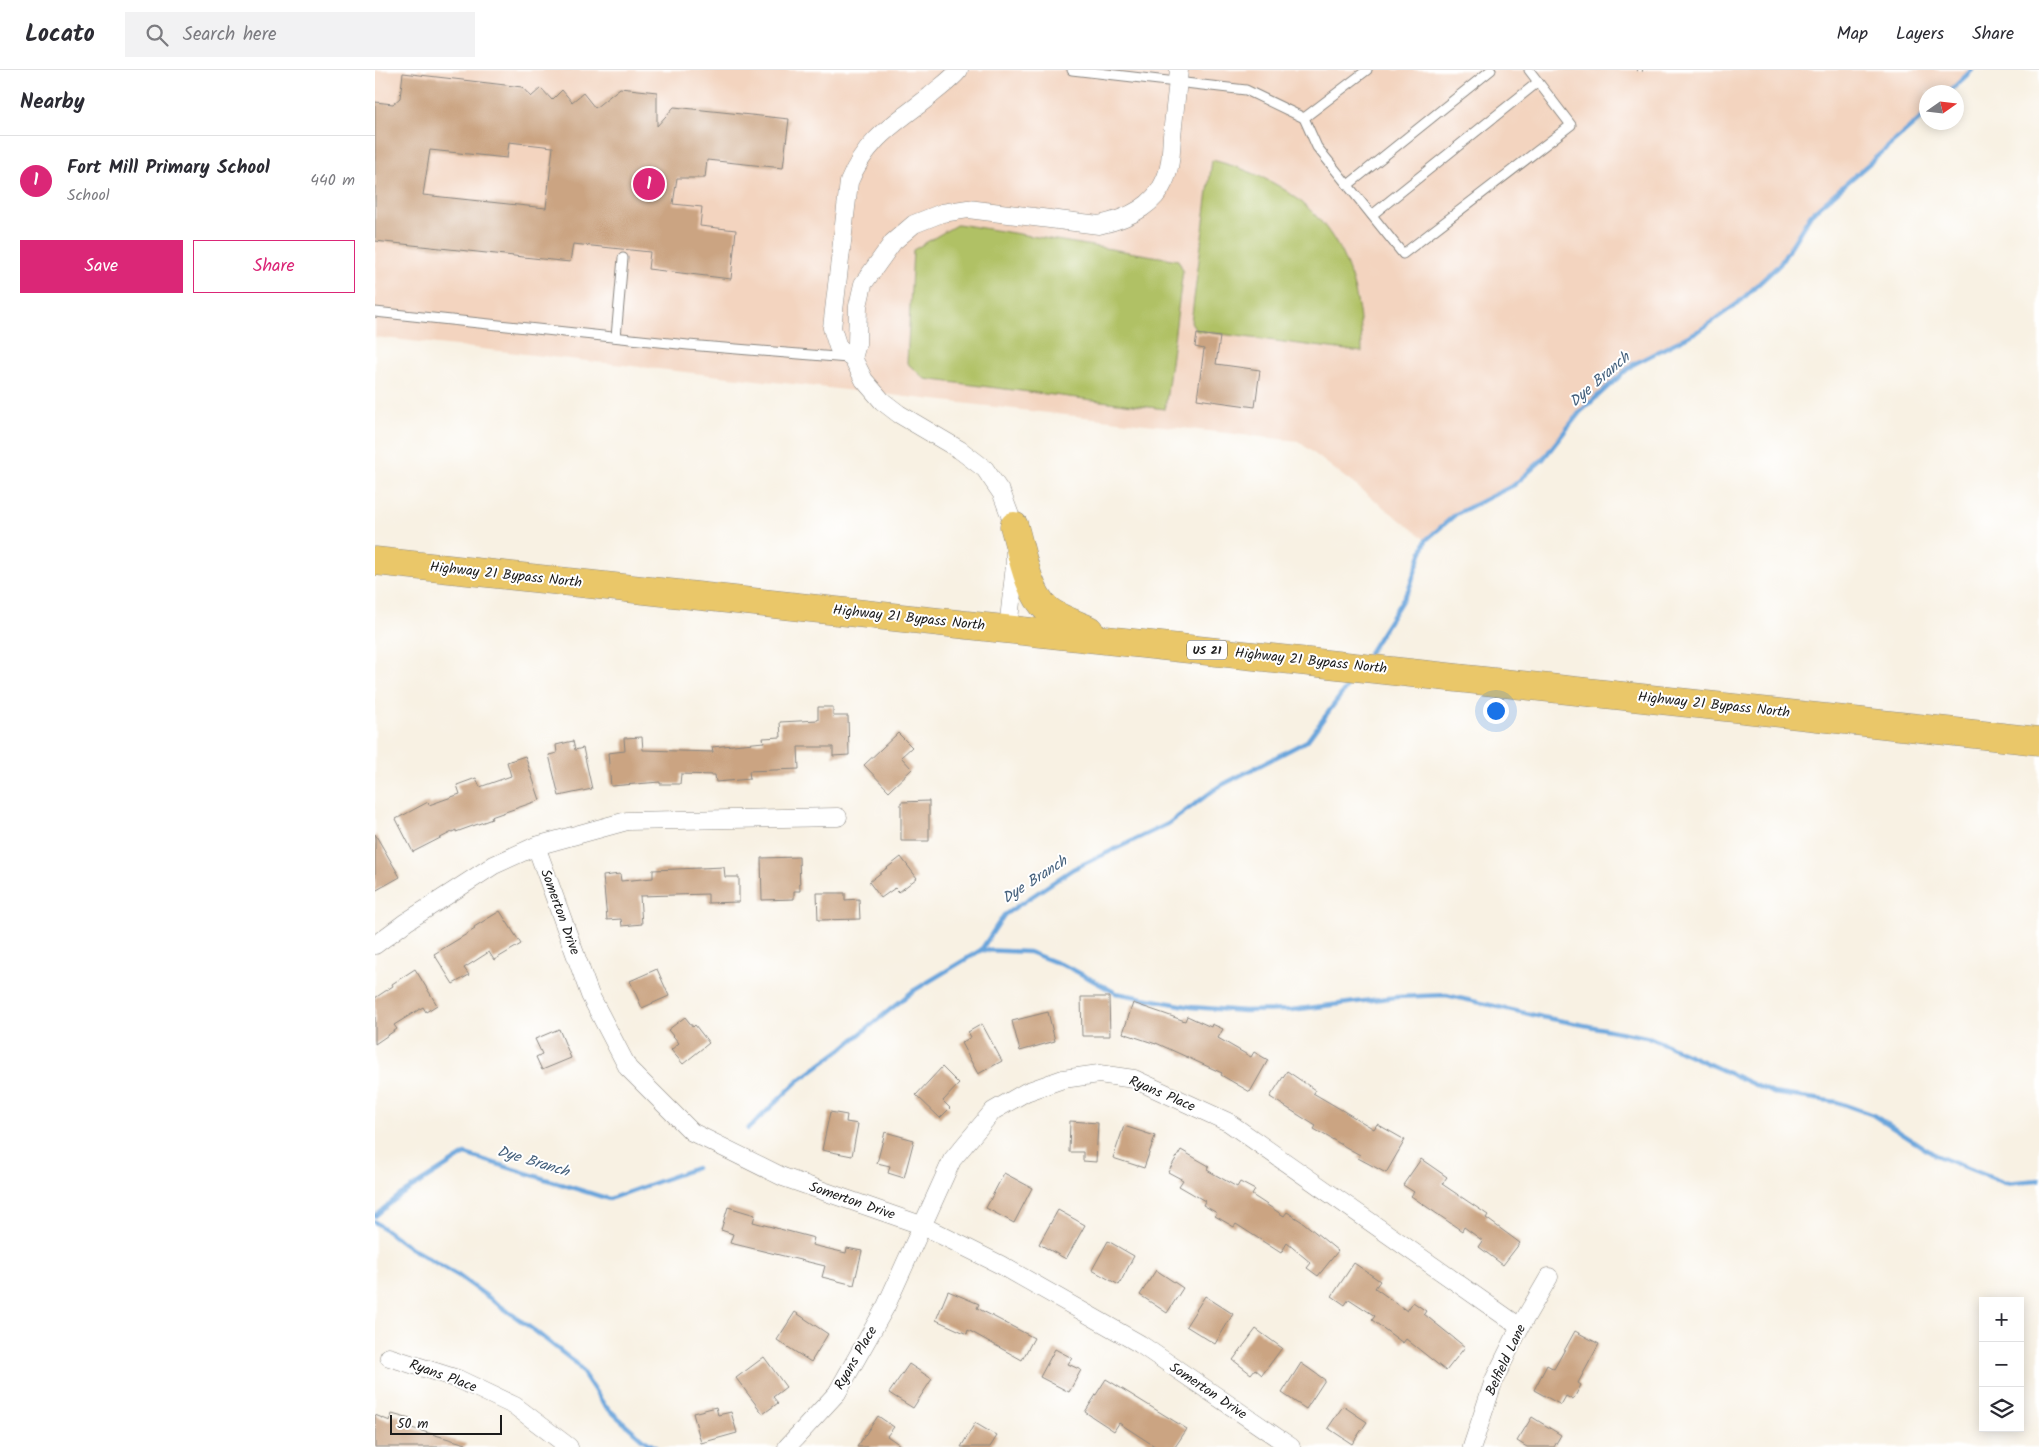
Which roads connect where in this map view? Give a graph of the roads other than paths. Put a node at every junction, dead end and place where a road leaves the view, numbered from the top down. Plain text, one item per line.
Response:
1 (959, 70) edge
2 (1072, 70) edge
3 (1367, 70) edge
4 (1491, 70) edge
5 (1529, 70) edge
6 (1178, 76) edge
7 (1538, 82) junction
8 (1304, 118) junction
9 (1348, 186) junction
10 (1372, 215) junction
11 (623, 258) dead end
12 (375, 312) edge
13 (616, 337) junction
14 (853, 358) junction
15 (1015, 526) junction
16 (375, 561) edge
17 (1008, 629) junction
18 (1108, 639) junction
19 (2039, 741) edge
20 (838, 817) dead end
21 (536, 846) junction
22 (375, 945) edge
23 (921, 1225) junction
24 (1549, 1277) dead end
25 (1520, 1327) junction
26 (389, 1357) dead end
27 (569, 1447) edge
28 (787, 1447) edge
29 (1291, 1447) edge
30 (1472, 1447) edge

1 - 14 street
2 - 6 lane
3 - 8 lane
4 - 9 lane
5 - 7 lane
6 - 8 lane
6 - 14 street
7 - 10 lane
7 - 10 lane
8 - 9 lane
9 - 10 lane
11 - 13 lane
12 - 13 lane
13 - 14 lane
14 - 15 street
15 - 17 street
15 - 18 main road
16 - 17 main road, Highway 21 Bypass North / US 21
17 - 18 main road, Highway 21 Bypass North / US 21
18 - 19 main road, Highway 21 Bypass North / US 21
20 - 21 street
21 - 22 street
21 - 23 street, Somerton Drive
23 - 25 street, Ryans Place
23 - 28 street, Ryans Place
23 - 29 street, Somerton Drive
24 - 25 street, Belfield Lane
25 - 30 street, Belfield Lane
26 - 27 street, Ryans Place

